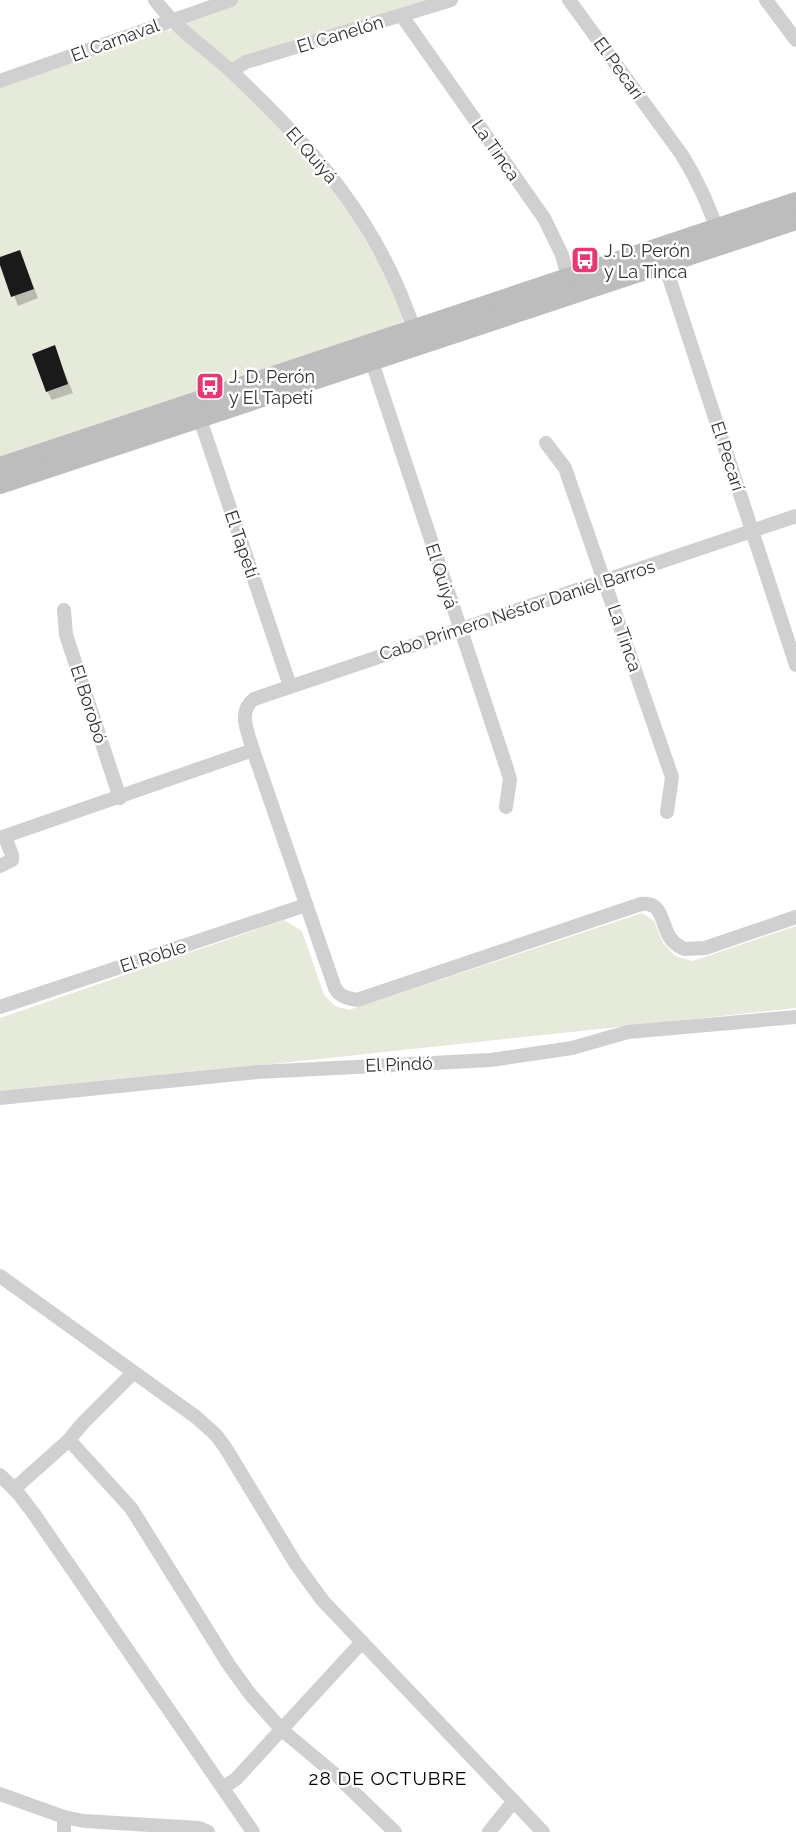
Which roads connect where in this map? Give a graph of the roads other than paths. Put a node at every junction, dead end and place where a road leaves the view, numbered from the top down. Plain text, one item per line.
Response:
1 (155, 0) edge
2 (231, 0) edge
3 (451, 0) edge
4 (568, 0) edge
5 (766, 0) edge
6 (402, 16) junction
7 (171, 20) junction
8 (796, 40) edge
9 (231, 71) junction
10 (2, 76) edge
11 (796, 202) edge
12 (796, 220) edge
13 (719, 236) junction
14 (662, 256) junction
15 (570, 286) junction
16 (417, 337) junction
17 (369, 353) junction
18 (197, 410) junction
19 (546, 443) dead end
20 (0, 467) edge
21 (0, 484) edge
22 (796, 516) edge
23 (752, 532) junction
24 (606, 581) junction
25 (64, 610) dead end
26 (460, 630) junction
27 (796, 665) edge
28 (290, 686) junction
29 (253, 750) junction
30 (120, 798) junction
31 (506, 807) dead end
32 (667, 812) dead end
33 (2, 838) edge
34 (0, 866) edge
35 (306, 905) junction
36 (796, 917) edge
37 (0, 1007) edge
38 (796, 1017) edge
39 (0, 1098) edge
40 (0, 1276) edge
41 (132, 1374) junction
42 (69, 1440) junction
43 (0, 1475) edge
44 (14, 1489) junction
45 (362, 1642) junction
46 (282, 1730) junction
47 (224, 1788) junction
48 (0, 1794) edge
49 (514, 1801) junction
50 (64, 1817) junction
51 (64, 1832) edge
52 (208, 1832) edge
53 (253, 1832) edge
54 (395, 1832) edge
55 (489, 1832) edge
56 (543, 1832) edge

1 - 7 street, El Quiyá
2 - 7 street, El Carnaval
3 - 6 street, El Canelón
4 - 13 street, El Pecarí
5 - 8 street
6 - 9 street, El Canelón
6 - 15 street, La Tinca
7 - 9 street, El Quiyá
7 - 10 street, El Carnaval
9 - 16 street, El Quiyá
11 - 13 main road
12 - 13 main road
13 - 14 main road
14 - 15 main road
14 - 23 street, El Pecarí
15 - 16 main road
16 - 17 main road
17 - 18 main road
17 - 26 street, El Quiyá
18 - 20 main road
18 - 21 main road
18 - 28 street, El Tapetí
19 - 24 street, La Tinca
22 - 23 street, Cabo Primero Néstor Daniel Barros
23 - 24 street, Cabo Primero Néstor Daniel Barros
23 - 27 street, El Pecarí
24 - 26 street, Cabo Primero Néstor Daniel Barros
24 - 32 street, La Tinca
25 - 30 street, El Borobó
26 - 28 street, Cabo Primero Néstor Daniel Barros
26 - 31 street, El Quiyá
28 - 29 street, Cabo Primero Néstor Daniel Barros
29 - 30 street
29 - 35 street
30 - 33 street
33 - 34 street
35 - 36 street
35 - 37 street, El Roble
38 - 39 street, El Pindó
40 - 41 street
41 - 42 street
41 - 45 street
42 - 44 street
42 - 46 street
43 - 44 street
44 - 47 street
45 - 46 street
45 - 49 street
46 - 47 street
46 - 54 street
47 - 53 street
48 - 50 street
49 - 55 street
49 - 56 street
50 - 51 street
50 - 52 street

